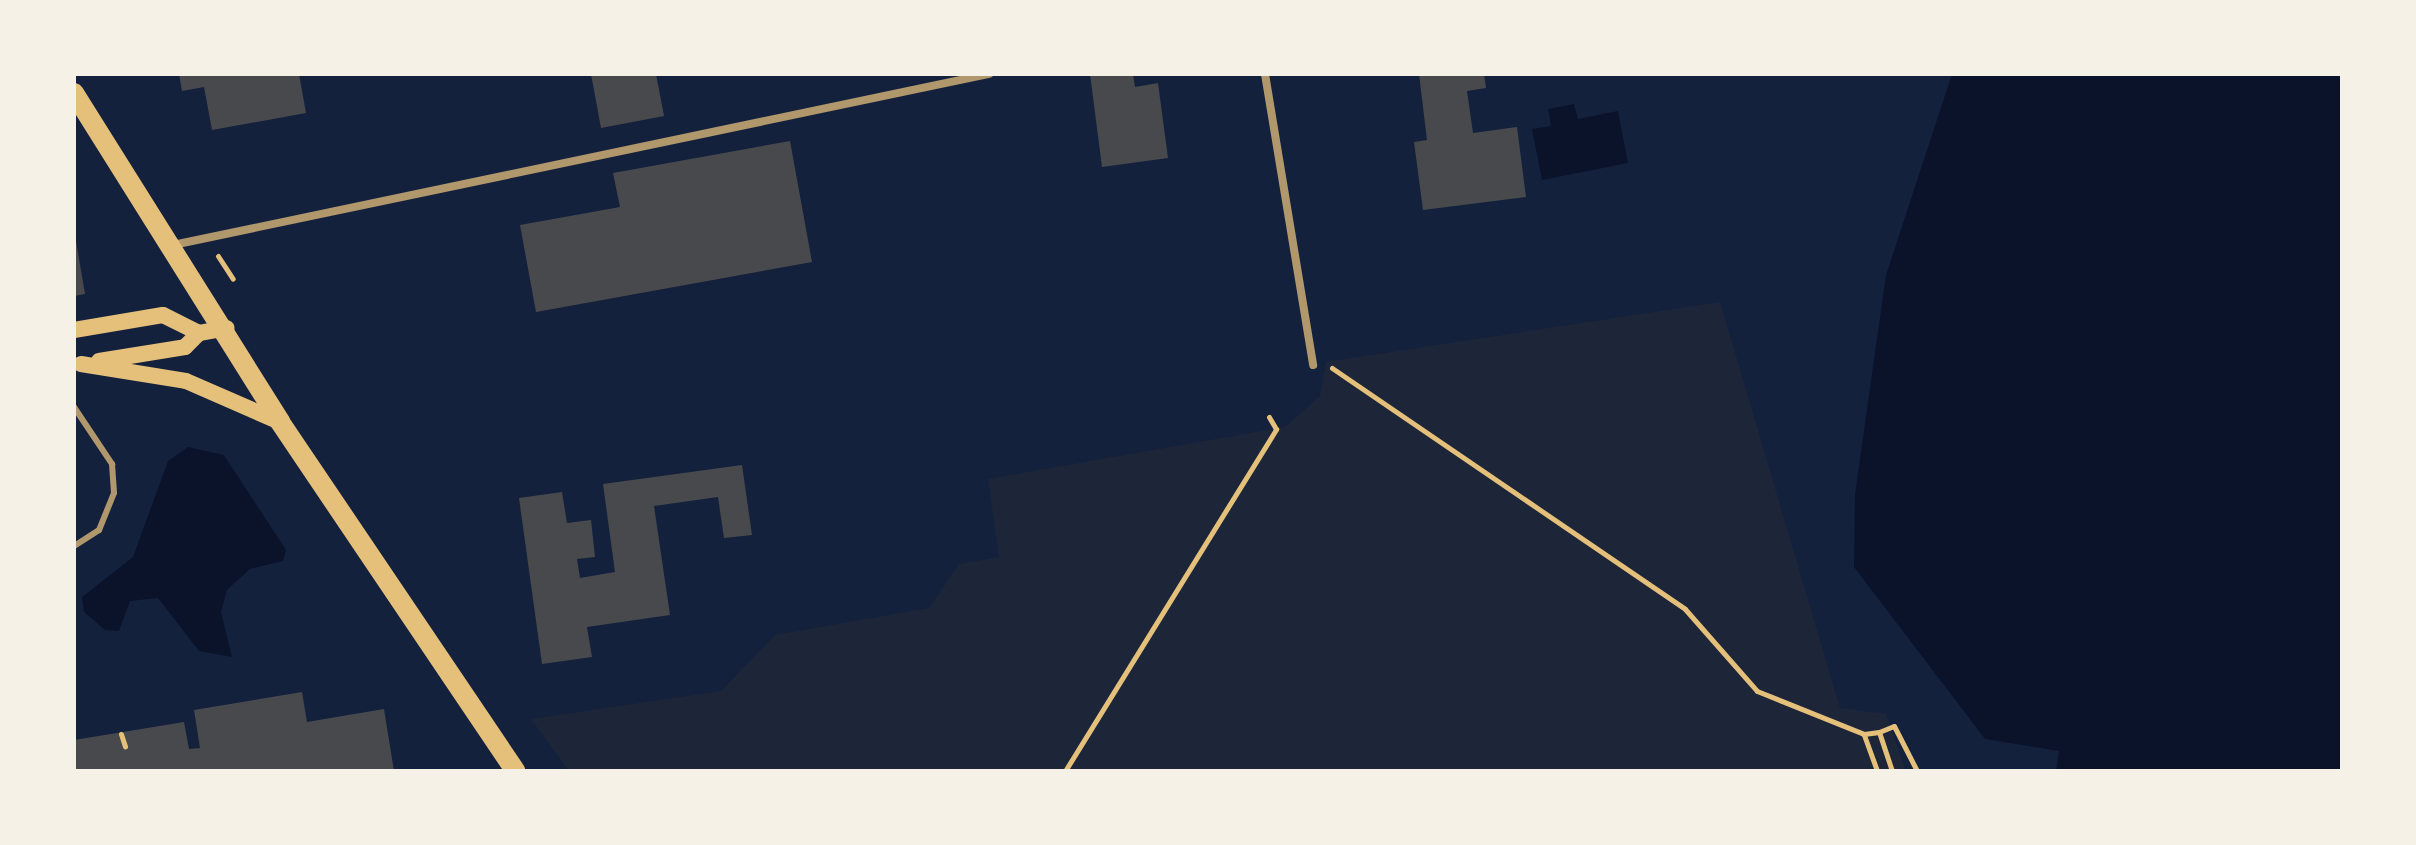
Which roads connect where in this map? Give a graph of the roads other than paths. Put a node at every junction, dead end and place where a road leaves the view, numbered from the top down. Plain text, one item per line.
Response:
1 (989, 74) edge
2 (1265, 74) edge
3 (74, 93) edge
4 (173, 245) junction
5 (227, 328) junction
6 (74, 330) edge
7 (199, 333) junction
8 (77, 364) edge
9 (1313, 365) dead end
10 (74, 407) edge
11 (280, 422) junction
12 (74, 546) edge
13 (515, 771) edge

1 - 4 street
2 - 9 street
3 - 4 main road
4 - 5 main road
5 - 7 main road
5 - 11 main road
6 - 7 main road
7 - 8 main road
8 - 11 main road
10 - 12 lane
11 - 13 main road

